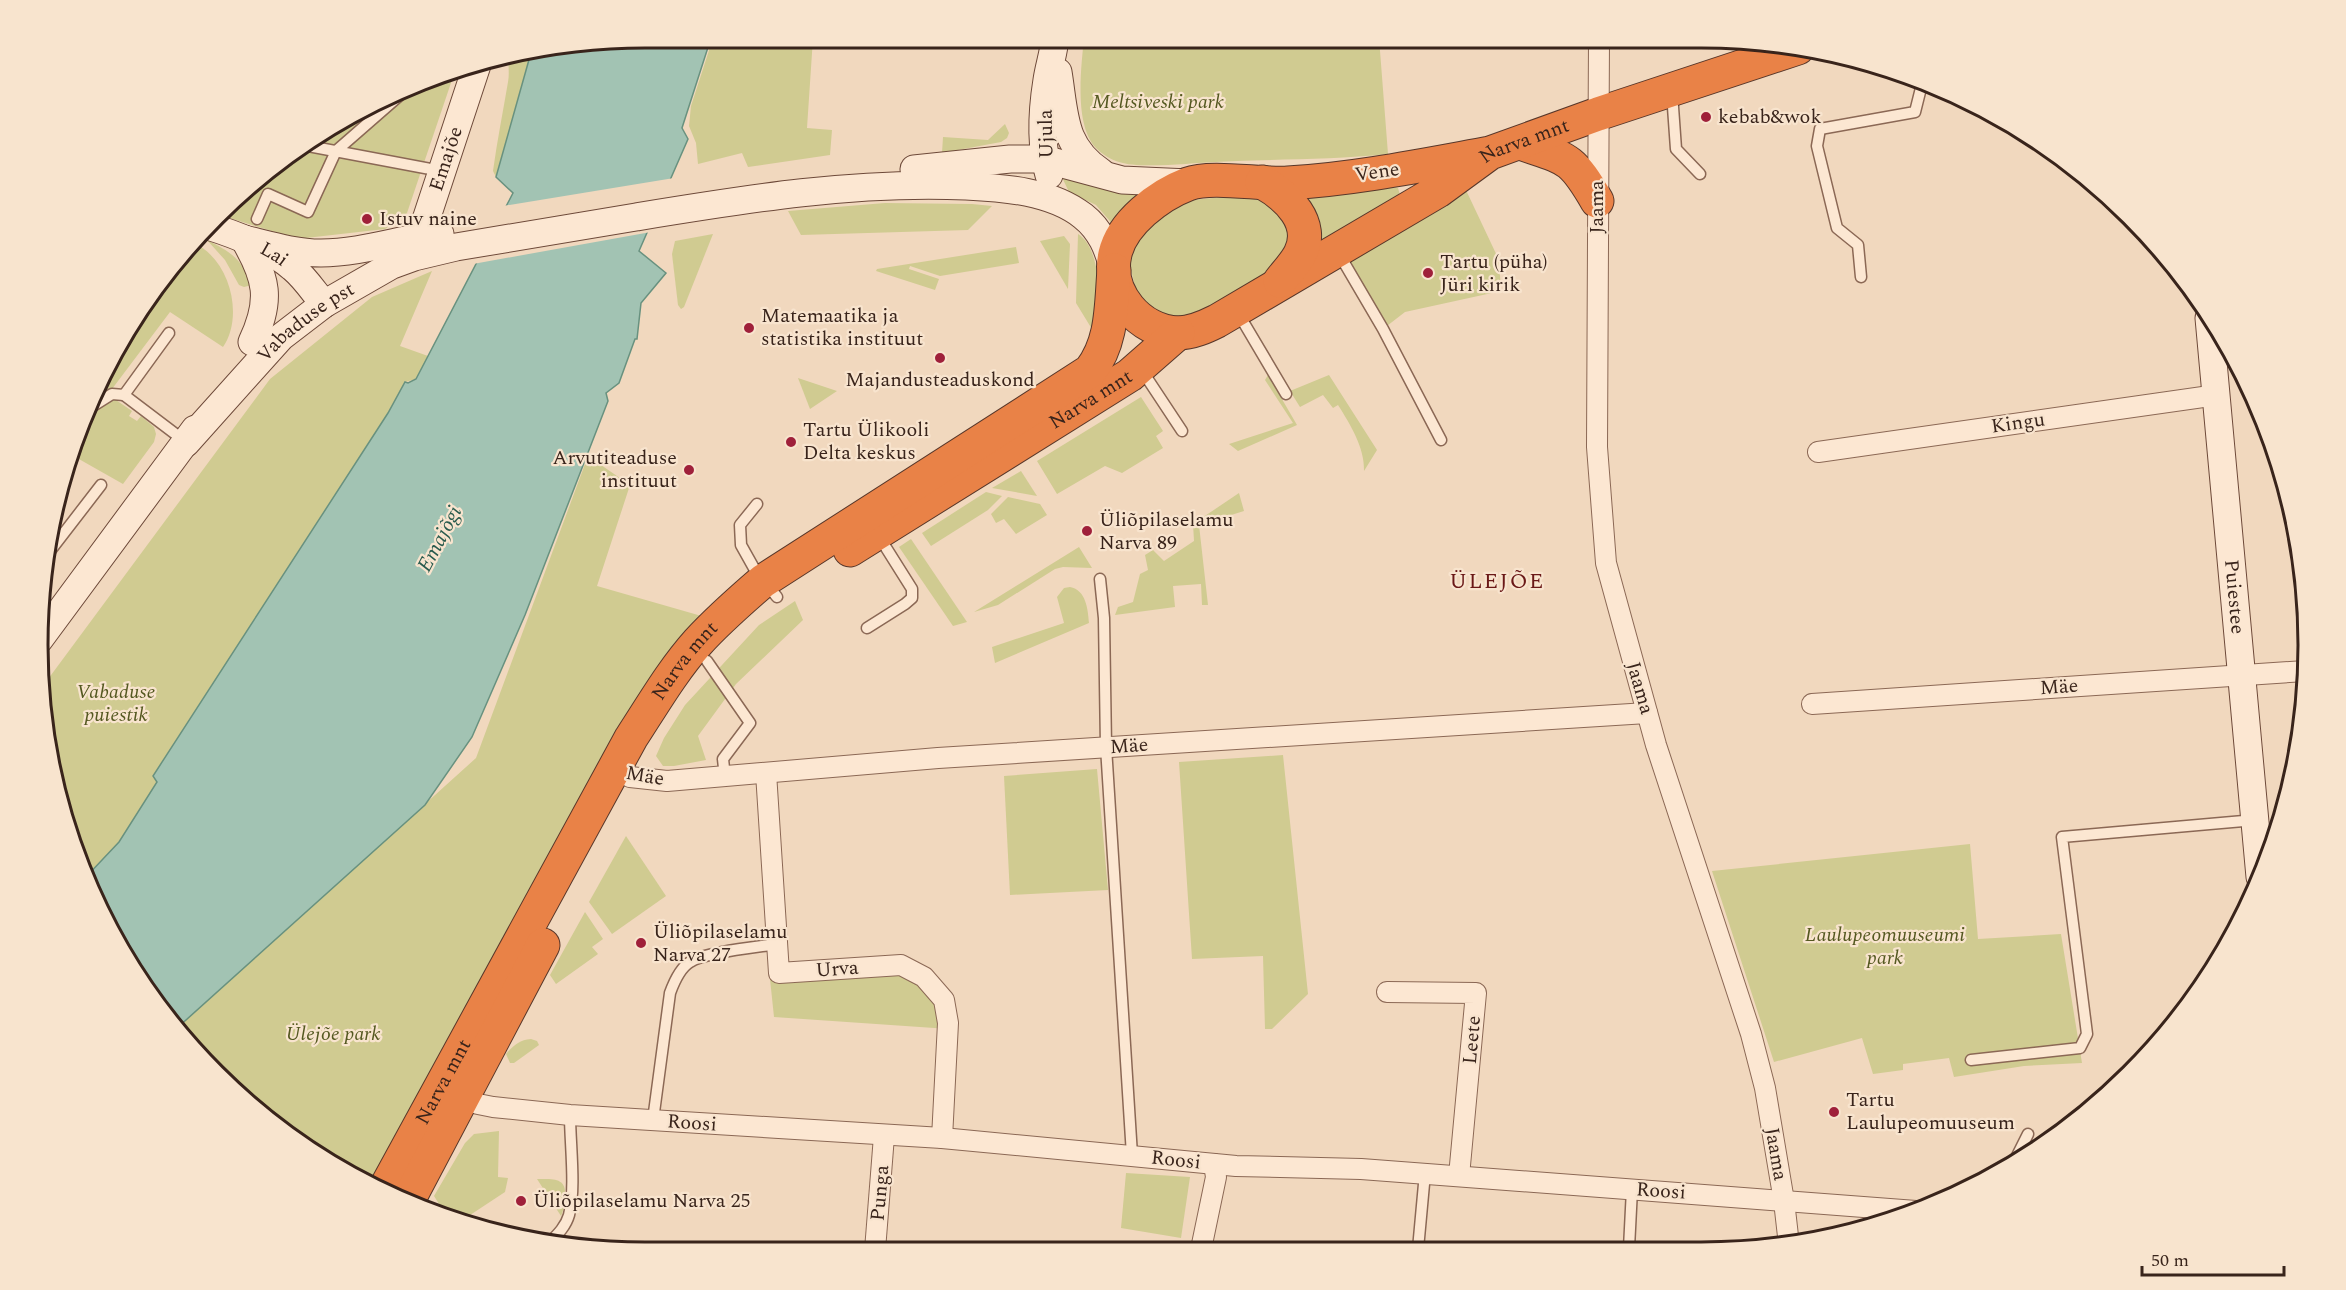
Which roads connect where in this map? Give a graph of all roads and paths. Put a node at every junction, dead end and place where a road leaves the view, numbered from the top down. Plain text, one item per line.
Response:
1 (1054, 48) edge
2 (1056, 48) edge
3 (1599, 48) edge
4 (1782, 53) edge
5 (474, 73) edge
6 (1672, 90) junction
7 (1921, 90) edge
8 (385, 108) edge
9 (1598, 114) junction
10 (316, 147) edge
11 (1505, 148) junction
12 (336, 151) junction
13 (1044, 159) junction
14 (442, 171) junction
15 (1105, 174) junction
16 (1700, 174) dead end
17 (1263, 182) junction
18 (1189, 183) junction
19 (724, 195) junction
20 (1597, 201) junction
21 (1062, 204) junction
22 (219, 227) edge
23 (250, 229) junction
24 (417, 247) junction
25 (1336, 250) junction
26 (1114, 270) junction
27 (1862, 277) dead end
28 (1277, 285) junction
29 (318, 297) junction
30 (1236, 310) junction
31 (169, 333) dead end
32 (1178, 333) junction
33 (2211, 335) edge
34 (252, 342) junction
35 (1139, 366) junction
36 (1286, 394) dead end
37 (124, 395) junction
38 (2217, 395) junction
39 (100, 401) edge
40 (1182, 431) dead end
41 (1441, 440) dead end
42 (186, 443) junction
43 (1818, 452) dead end
44 (101, 484) dead end
45 (758, 504) dead end
46 (872, 524) junction
47 (57, 542) edge
48 (1100, 579) dead end
49 (770, 589) junction
50 (48, 626) edge
51 (867, 628) dead end
52 (707, 661) junction
53 (2297, 671) edge
54 (2243, 675) junction
55 (1812, 704) dead end
56 (1647, 713) junction
57 (1106, 747) junction
58 (622, 773) junction
59 (766, 773) junction
60 (725, 777) junction
61 (2255, 820) junction
62 (2258, 858) edge
63 (777, 944) junction
64 (1387, 992) dead end
65 (1971, 1060) dead end
66 (452, 1093) junction
67 (570, 1115) junction
68 (653, 1120) junction
69 (2028, 1134) dead end
70 (884, 1136) junction
71 (942, 1138) junction
72 (2021, 1149) edge
73 (1132, 1155) junction
74 (1214, 1164) junction
75 (1425, 1173) junction
76 (1459, 1176) junction
77 (389, 1184) edge
78 (1632, 1189) junction
79 (411, 1194) edge
80 (1785, 1201) junction
81 (1897, 1209) edge
82 (556, 1235) edge
83 (1788, 1236) edge
84 (876, 1242) edge
85 (1203, 1242) edge
86 (1419, 1242) edge
87 (1629, 1242) edge

1 - 13 main road, Ujula
2 - 15 main road, Ujula
3 - 9 street, Jaama
4 - 6 highway, Narva mnt
5 - 14 main road, Emajõe
6 - 9 highway, Narva mnt
6 - 16 lane
7 - 27 lane
8 - 12 lane
9 - 11 highway, Narva mnt
9 - 20 street, Jaama
10 - 12 lane
11 - 17 highway, Vene
11 - 20 highway
11 - 25 highway, Narva mnt
12 - 14 lane
12 - 23 lane
13 - 15 main road
13 - 19 main road
13 - 21 main road, Ujula
14 - 24 main road, Emajõe
15 - 18 main road
17 - 18 highway
17 - 28 highway
18 - 26 highway
19 - 21 main road
19 - 24 main road
20 - 56 street, Jaama
21 - 26 main road
22 - 23 main road, Lai
23 - 24 main road
23 - 29 main road, Lai
23 - 34 main road
24 - 29 main road, Vabaduse pst
25 - 28 highway, Narva mnt
25 - 41 lane
26 - 32 highway
26 - 46 highway, Narva mnt
28 - 30 highway
29 - 34 main road, Vabaduse pst
29 - 42 main road, Vabaduse pst
30 - 32 highway
30 - 36 lane
31 - 37 lane
32 - 35 highway, Narva mnt
33 - 38 main road, Puiestee
34 - 42 main road, Vabaduse pst
35 - 40 lane
35 - 46 highway, Narva mnt
37 - 39 lane
37 - 42 lane
38 - 43 street, Kingu
38 - 54 main road, Puiestee
42 - 50 main road, Vabaduse pst
44 - 47 lane
45 - 49 lane
46 - 49 highway, Narva mnt
46 - 51 lane
48 - 57 lane
49 - 52 highway, Narva mnt
49 - 58 highway, Narva mnt
52 - 58 highway, Narva mnt
52 - 60 lane
53 - 54 street, Mäe
54 - 55 street, Mäe
54 - 61 main road, Puiestee
56 - 57 street, Mäe
56 - 80 street, Jaama
57 - 59 street, Mäe
57 - 73 lane
58 - 60 street, Mäe
58 - 66 highway, Narva mnt
59 - 60 street, Mäe
59 - 63 street, Urva
61 - 62 main road, Puiestee
61 - 65 lane
63 - 68 lane
63 - 71 street, Urva
64 - 76 street, Leete
66 - 67 street, Roosi
66 - 77 highway, Narva mnt
66 - 79 highway, Narva mnt
67 - 68 street, Roosi
67 - 82 lane
68 - 70 street, Roosi
69 - 72 lane
70 - 71 street, Roosi
70 - 84 street, Punga
71 - 73 street, Roosi
73 - 74 street, Roosi
74 - 75 street, Roosi
74 - 85 street
75 - 76 street, Roosi
75 - 86 lane
76 - 78 street, Roosi
78 - 80 street, Roosi
78 - 87 lane
80 - 81 street, Roosi
80 - 83 street, Jaama

